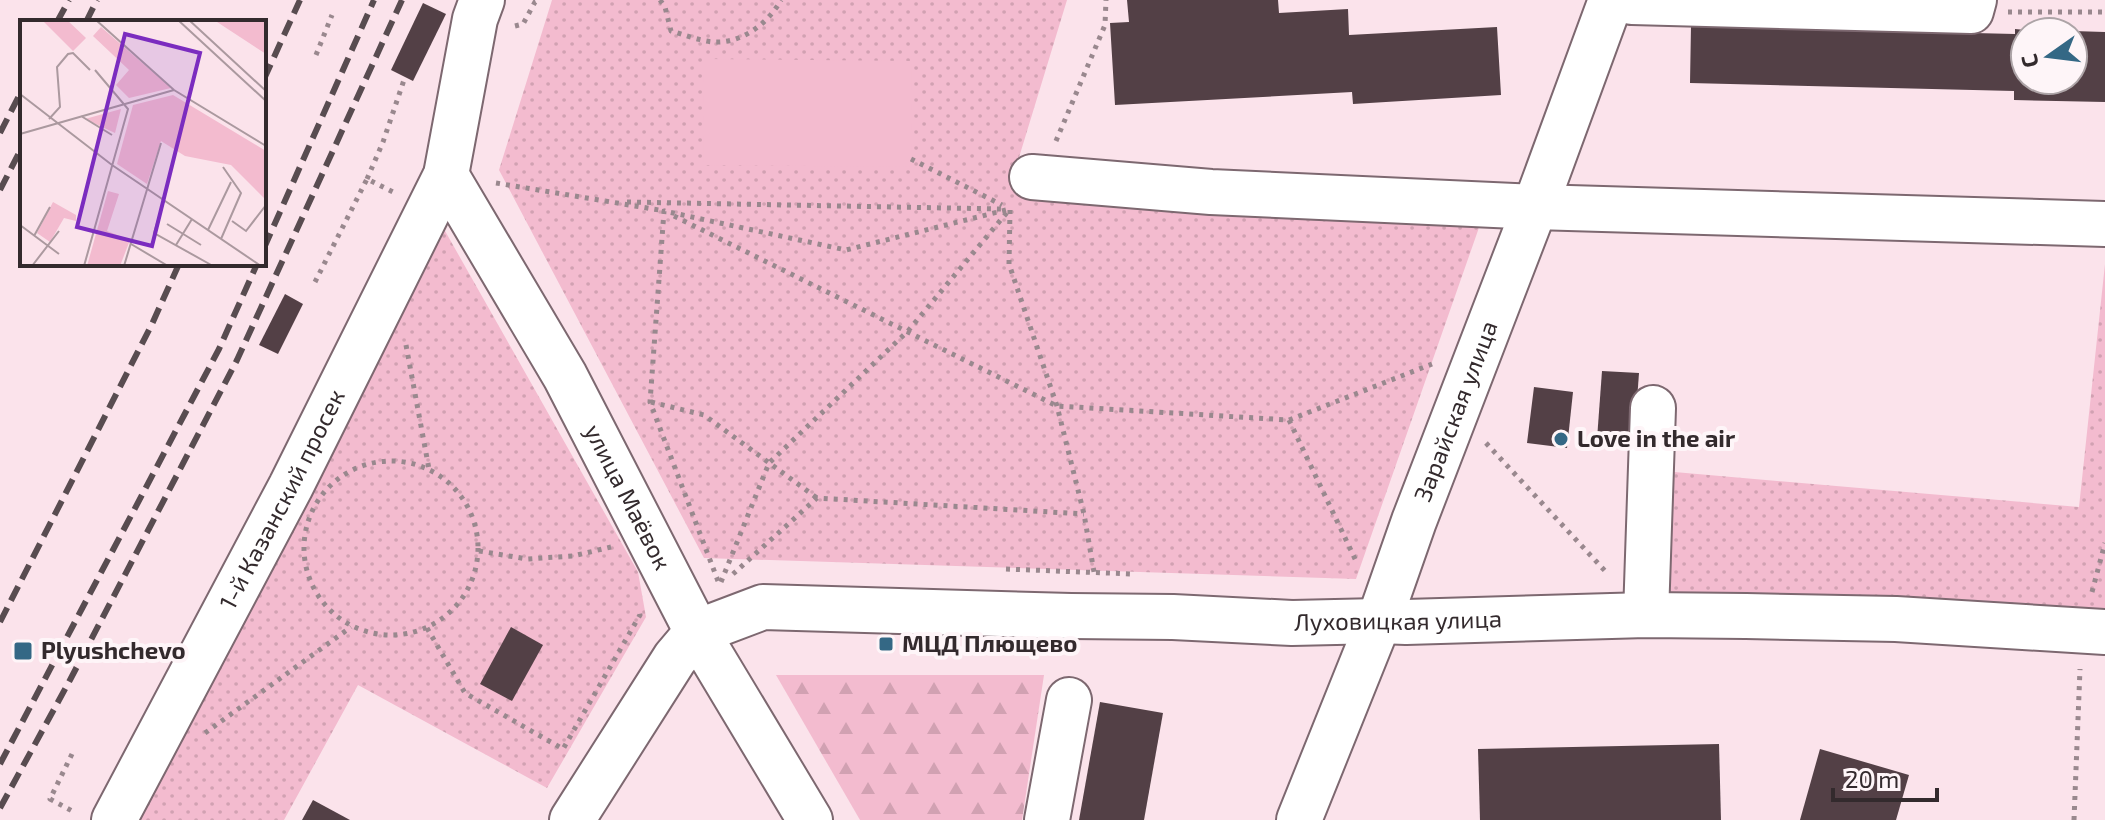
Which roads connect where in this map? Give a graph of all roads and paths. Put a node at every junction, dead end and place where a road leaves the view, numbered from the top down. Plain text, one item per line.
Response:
1 (660, 0) edge
2 (781, 0) edge
3 (1106, 0) edge
4 (1611, 0) edge
5 (1623, 0) edge
6 (1973, 6) edge
7 (479, 10) edge
8 (2105, 12) edge
9 (332, 15) dead end
10 (316, 55) dead end
11 (405, 77) dead end
12 (911, 159) dead end
13 (446, 175) junction
14 (367, 179) dead end
15 (490, 182) dead end
16 (1021, 193) junction
17 (605, 201) junction
18 (1535, 207) junction
19 (664, 211) junction
20 (2105, 224) edge
21 (341, 230) dead end
22 (315, 282) dead end
23 (908, 331) junction
24 (405, 340) dead end
25 (1436, 375) dead end
26 (650, 402) junction
27 (1057, 406) junction
28 (1653, 408) dead end
29 (1289, 420) junction
30 (1476, 432) dead end
31 (769, 463) junction
32 (429, 470) junction
33 (817, 498) junction
34 (1084, 514) junction
35 (2105, 543) edge
36 (616, 546) dead end
37 (479, 551) junction
38 (1357, 564) dead end
39 (1006, 569) dead end
40 (720, 585) junction
41 (638, 604) dead end
42 (1646, 615) junction
43 (1379, 621) junction
44 (351, 627) junction
45 (427, 628) junction
46 (2094, 631) edge
47 (697, 632) junction
48 (1069, 700) dead end
49 (200, 737) dead end
50 (72, 754) dead end
51 (87, 820) edge
52 (114, 820) edge
53 (572, 820) edge
54 (810, 820) edge
55 (1047, 820) edge
56 (1299, 820) edge
57 (2074, 820) edge

1 - 2 path
3 - 16 path
4 - 18 street, Зарайская улица
5 - 6 street
6 - 8 path
7 - 13 street, 1-й Казанский просек
9 - 10 path
11 - 14 path
12 - 16 path
13 - 47 street, улица Маёвок
13 - 52 street, 1-й Казанский просек
15 - 17 path
16 - 17 path
16 - 18 street
16 - 19 path
16 - 23 path
16 - 27 path
17 - 19 path
18 - 20 street
18 - 43 street, Зарайская улица
19 - 23 path
19 - 26 path
21 - 22 path
23 - 27 path
23 - 31 path
24 - 32 path
25 - 29 path
26 - 31 path
26 - 40 path
27 - 29 path
27 - 34 path
28 - 42 street
29 - 38 path
30 - 42 path
31 - 33 path
31 - 40 path
32 - 37 path
32 - 44 path
33 - 34 path
33 - 40 path
34 - 39 path
35 - 46 path
36 - 37 path
37 - 45 path
41 - 45 path
42 - 43 street, Луховицкая улица
42 - 46 street, Луховицкая улица
43 - 47 street, Луховицкая улица
43 - 56 street, Зарайская улица
44 - 45 path
44 - 49 path
46 - 57 path
47 - 53 street
47 - 54 street, улица Маёвок
48 - 55 street
50 - 51 path

